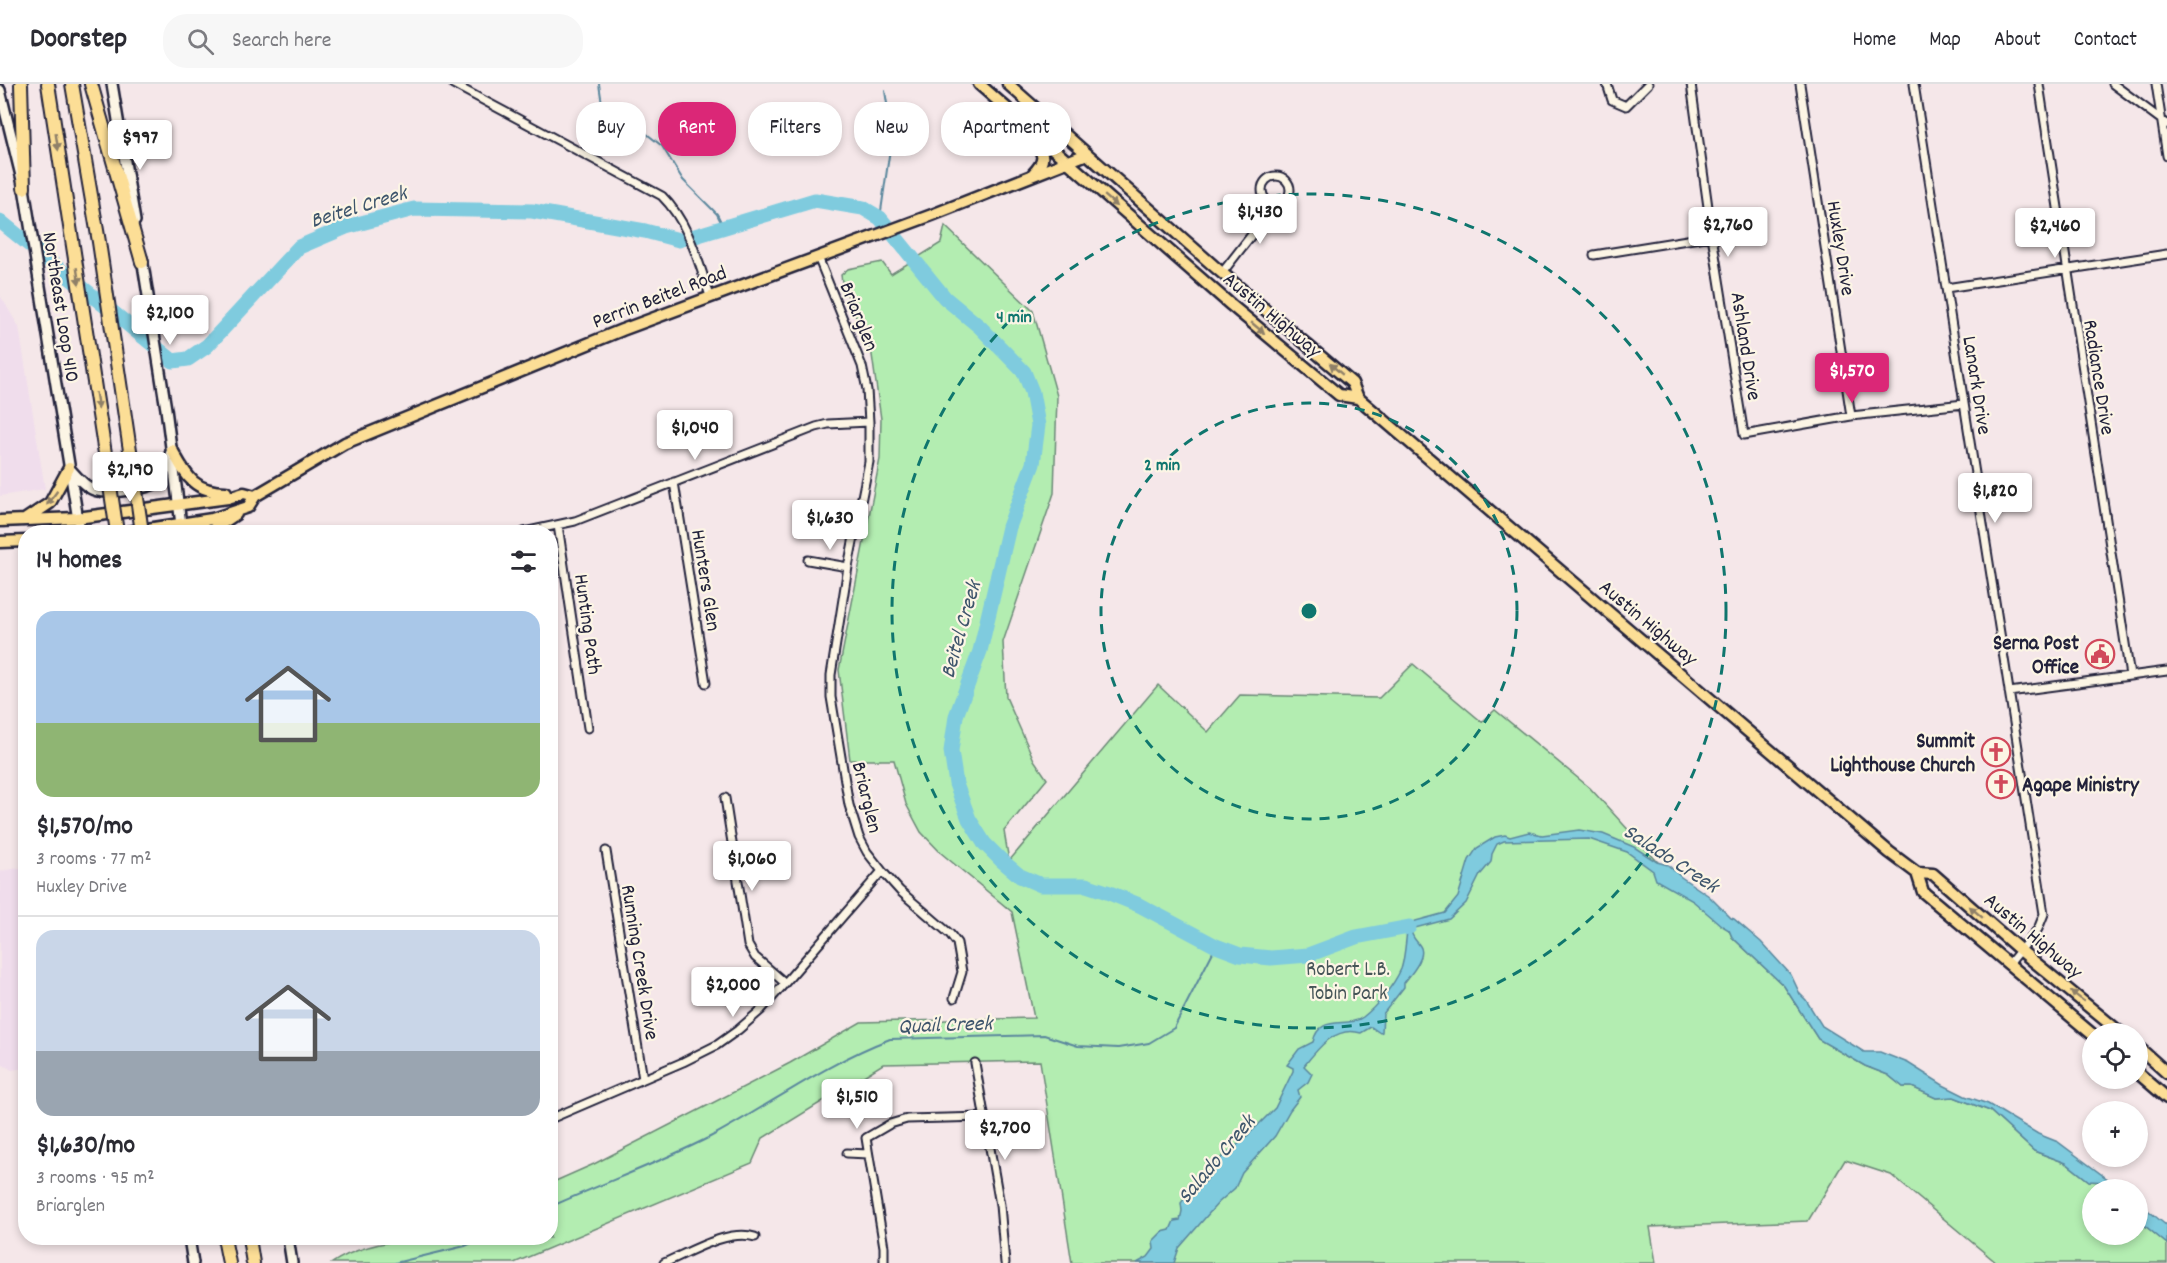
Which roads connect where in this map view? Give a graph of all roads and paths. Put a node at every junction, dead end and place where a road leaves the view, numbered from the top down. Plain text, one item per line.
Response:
1 (21, 84) edge
2 (48, 84) edge
3 (72, 84) edge
4 (91, 84) edge
5 (112, 84) edge
6 (453, 84) edge
7 (979, 84) edge
8 (1008, 84) edge
9 (1607, 84) edge
10 (1648, 84) edge
11 (1691, 84) edge
12 (1800, 84) edge
13 (1914, 84) edge
14 (2038, 84) edge
15 (2113, 84) edge
16 (2156, 84) edge
17 (0, 90) edge
18 (999, 102) edge
19 (2164, 123) edge
20 (1087, 154) junction
21 (1043, 156) edge
22 (1058, 156) edge
23 (2167, 156) edge
24 (1066, 163) junction
25 (1031, 177) junction
26 (24, 188) junction
27 (1271, 202) junction
28 (1712, 236) junction
29 (2167, 254) edge
30 (1594, 255) dead end
31 (818, 257) junction
32 (142, 262) junction
33 (2067, 270) junction
34 (1222, 273) junction
35 (1946, 288) junction
36 (710, 296) junction
37 (1358, 398) junction
38 (1964, 404) junction
39 (1851, 416) junction
40 (869, 422) junction
41 (172, 450) junction
42 (69, 468) junction
43 (674, 482) junction
44 (244, 493) junction
45 (255, 496) junction
46 (178, 505) junction
47 (248, 507) junction
48 (77, 518) junction
49 (24, 519) junction
50 (0, 521) edge
51 (78, 525) edge
52 (116, 525) edge
53 (141, 525) edge
54 (181, 525) edge
55 (191, 525) edge
56 (220, 525) edge
57 (558, 525) joint
58 (0, 542) edge
59 (18, 542) edge
60 (808, 560) dead end
61 (848, 567) junction
62 (2167, 672) edge
63 (2130, 676) junction
64 (706, 683) dead end
65 (2009, 692) junction
66 (588, 728) dead end
67 (725, 798) dead end
68 (606, 851) dead end
69 (882, 871) junction
70 (1917, 873) junction
71 (2020, 950) junction
72 (2009, 964) junction
73 (785, 983) junction
74 (954, 998) dead end
75 (2109, 1023) edge
76 (2082, 1026) edge
77 (2148, 1056) edge
78 (975, 1062) dead end
79 (2167, 1073) edge
80 (644, 1079) junction
81 (2148, 1082) edge
82 (2167, 1098) edge
83 (558, 1116) edge
84 (985, 1117) junction
85 (847, 1153) dead end
86 (868, 1154) junction
87 (755, 1237) dead end
88 (190, 1245) edge
89 (219, 1245) edge
90 (225, 1245) edge
91 (250, 1245) edge
92 (289, 1245) edge
93 (193, 1263) edge
94 (221, 1263) edge
95 (228, 1263) edge
96 (253, 1263) edge
97 (292, 1263) edge
98 (665, 1263) edge
99 (884, 1263) edge
100 (1005, 1263) edge

1 - 26 highway
2 -> 52 highway, bridge
3 - 53 highway, bridge
4 - 32 highway
5 - 32 main road
6 - 36 street
7 - 18 main road, Austin Highway
8 - 20 main road, Austin Highway
9 - 10 street
11 - 28 street, Ashland Drive
12 - 39 street, Huxley Drive
13 - 35 street, Lanark Drive
14 - 33 street, Radiance Drive
15 - 19 street
16 - 19 street
17 - 26 main road, Northeast Loop 410
19 - 23 street
20 - 24 main road, Perrin Beitel Road
20 - 34 main road, Austin Highway
21 - 25 main road
22 - 24 main road, Austin Highway
24 - 25 main road, Perrin Beitel Road
24 -> 37 main road, Austin Highway
25 - 31 main road, Perrin Beitel Road
26 - 42 main road, Northeast Loop 410
27 - 27 street
27 - 34 street
28 - 30 street
28 - 39 street, Ashland Drive
29 - 33 street
31 - 36 main road, Perrin Beitel Road
31 - 40 street, Briarglen
32 - 41 main road
33 - 35 street
33 - 63 street, Radiance Drive
37 -> 34 main road, Austin Highway
35 - 38 street, Lanark Drive
36 - 45 main road, Perrin Beitel Road
37 - 70 main road, Austin Highway
38 - 39 street
38 - 65 street, Lanark Drive
40 - 43 street
40 - 61 street, Briarglen
41 - 42 main road
41 - 44 main road
41 - 46 main road
42 - 48 main road, Northeast Loop 410
42 -> 49 main road
43 - 57 street
43 - 64 street, Hunters Glen
44 - 45 main road
44 - 46 main road
45 - 47 main road, Perrin Beitel Road
46 - 48 main road
46 - 54 main road
47 - 55 main road
47 - 56 main road
48 - 49 main road
48 - 51 main road, Northeast Loop 410
49 - 50 main road
57 - 66 street, Hunting Path
58 - 59 main road
60 - 61 street
61 - 69 street, Briarglen
62 - 63 street
63 - 65 street
65 - 71 street, Lanark Drive
67 - 73 street
68 - 80 street, Running Creek Drive
69 - 73 street
69 - 74 street, Briarglen
71 -> 70 main road, Austin Highway
70 - 72 main road, Austin Highway
71 - 72 street, Lanark Drive
75 -> 71 main road, Austin Highway
72 - 76 main road, Austin Highway
73 - 80 street
77 - 79 main road
78 - 84 street
80 - 83 street
81 - 82 main road
84 - 86 street
84 - 100 street
85 - 86 street
86 - 99 street
87 - 98 street
88 - 93 main road
89 - 94 highway
90 - 95 highway
91 - 96 highway
92 - 97 main road

